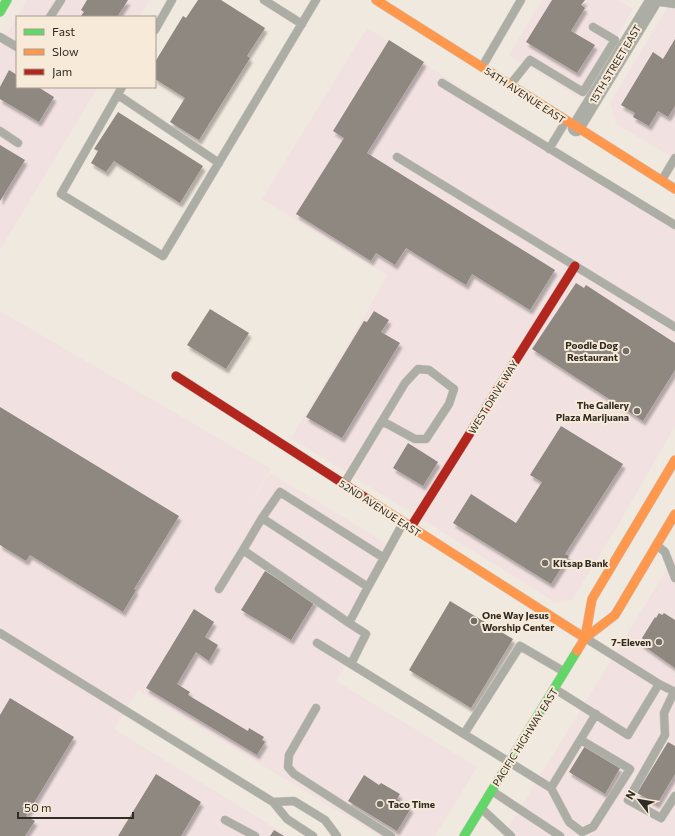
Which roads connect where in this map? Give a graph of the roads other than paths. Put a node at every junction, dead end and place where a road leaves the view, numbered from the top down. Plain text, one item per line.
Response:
1 (7, 0) edge
2 (61, 0) edge
3 (172, 0) edge
4 (264, 0) edge
5 (316, 0) edge
6 (376, 0) edge
7 (521, 0) edge
8 (654, 1) edge
9 (675, 4) edge
10 (0, 12) edge
11 (51, 16) edge
12 (302, 24) junction
13 (593, 26) dead end
14 (156, 28) edge
15 (0, 38) edge
16 (620, 44) junction
17 (16, 46) edge
18 (482, 67) junction
19 (442, 83) dead end
20 (510, 85) junction
21 (122, 88) edge
22 (118, 95) junction
23 (571, 124) junction
24 (0, 132) edge
25 (18, 143) dead end
26 (549, 148) junction
27 (397, 157) dead end
28 (675, 158) edge
29 (219, 163) junction
30 (662, 180) junction
31 (675, 189) edge
32 (675, 225) edge
33 (576, 266) junction
34 (675, 327) edge
35 (176, 376) dead end
36 (382, 421) junction
37 (675, 460) edge
38 (344, 484) junction
39 (675, 514) edge
40 (262, 518) junction
41 (407, 525) junction
42 (656, 545) junction
43 (243, 550) junction
44 (384, 558) junction
45 (675, 578) edge
46 (368, 587) junction
47 (219, 589) dead end
48 (349, 623) junction
49 (0, 634) edge
50 (585, 638) junction
51 (317, 643) dead end
52 (351, 664) junction
53 (565, 672) junction
54 (659, 684) junction
55 (555, 688) junction
56 (675, 692) edge
57 (316, 708) dead end
58 (596, 714) junction
59 (464, 734) junction
60 (581, 740) junction
61 (509, 762) junction
62 (551, 788) junction
63 (492, 791) junction
64 (675, 796) edge
65 (273, 802) junction
66 (481, 808) junction
67 (225, 820) dead end
68 (255, 836) edge
69 (313, 836) edge
70 (337, 836) edge
71 (391, 836) edge
72 (464, 836) edge
73 (511, 836) edge
74 (560, 836) edge

1 - 10 main road
2 - 11 lane
3 - 14 lane
4 - 12 lane
5 - 12 lane
6 - 18 main road, 54TH AVENUE EAST
7 - 18 lane
8 - 9 lane
8 - 16 street, 15TH STREET EAST
12 - 29 lane
13 - 16 lane
15 - 17 lane
16 - 20 lane
16 - 23 street, 15TH STREET EAST
18 - 20 main road, 54TH AVENUE EAST
19 - 26 lane
20 - 23 main road, 54TH AVENUE EAST
21 - 22 lane
22 - 29 lane
22 - 29 lane
23 - 26 lane
23 - 30 main road, 54TH AVENUE EAST
24 - 25 lane
26 - 32 lane
27 - 33 lane
28 - 30 lane
30 - 31 main road, 54TH AVENUE EAST
33 - 34 lane
33 - 41 main road, WEST DRIVE WAY
35 - 38 main road, 52ND AVENUE EAST
36 - 36 lane
36 - 38 lane
37 - 50 main road, PACIFIC HIGHWAY EAST
38 - 41 main road, 52ND AVENUE EAST
39 - 42 main road, PACIFIC HIGHWAY EAST
40 - 43 lane
40 - 44 lane
40 - 46 lane
41 - 44 lane
41 - 50 main road, 52ND AVENUE EAST
42 - 45 lane
42 - 50 main road, PACIFIC HIGHWAY EAST
43 - 47 lane
43 - 48 lane
44 - 46 lane
46 - 48 lane
48 - 52 lane
49 - 65 lane
50 - 53 main road, PACIFIC HIGHWAY EAST
50 - 54 lane
51 - 52 lane
52 - 59 lane
53 - 55 main road, PACIFIC HIGHWAY EAST
53 - 59 lane
54 - 56 lane
54 - 58 lane
55 - 58 lane
55 - 61 main road, PACIFIC HIGHWAY EAST
56 - 64 lane
57 - 71 lane
58 - 60 lane
59 - 61 lane
60 - 62 lane
60 - 62 lane
61 - 62 lane
61 - 63 main road, PACIFIC HIGHWAY EAST
63 - 66 main road, PACIFIC HIGHWAY EAST
63 - 74 lane
65 - 69 lane
65 - 70 lane
66 - 72 main road, PACIFIC HIGHWAY EAST
66 - 73 lane
67 - 68 lane

